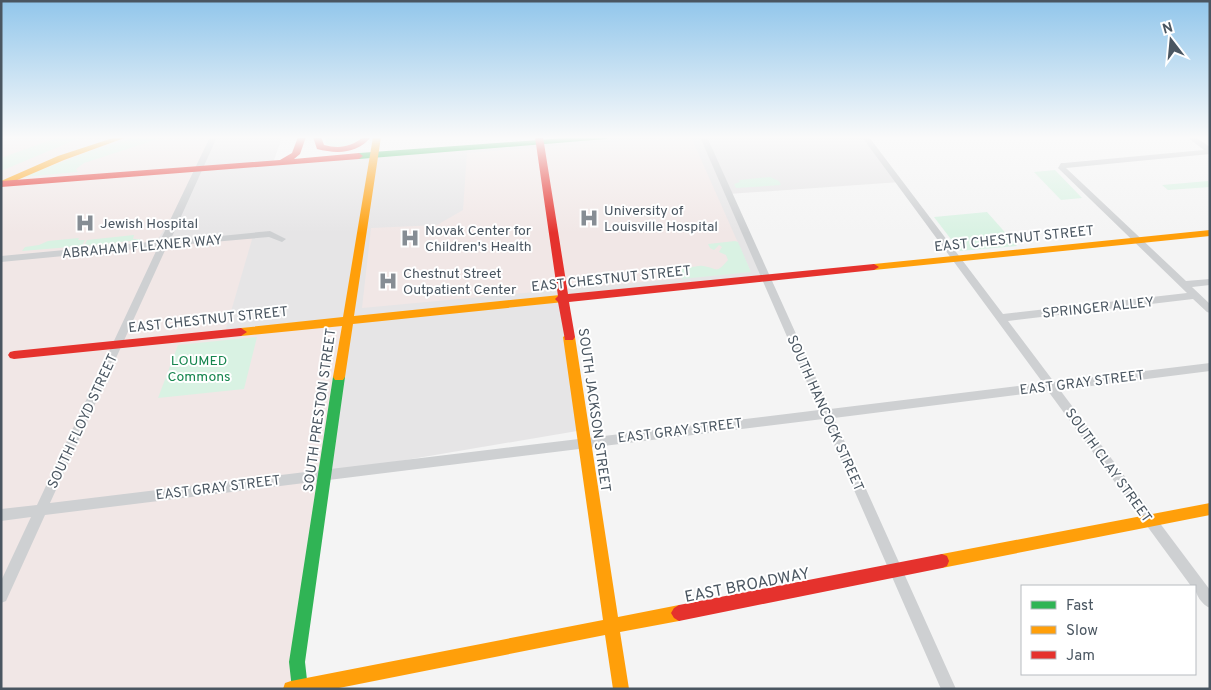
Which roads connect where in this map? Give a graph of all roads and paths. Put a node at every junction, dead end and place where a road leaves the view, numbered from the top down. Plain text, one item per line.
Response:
1 (14, 169) edge
2 (34, 169) edge
3 (183, 169) edge
4 (197, 169) edge
5 (372, 169) edge
6 (545, 169) edge
7 (717, 169) edge
8 (890, 169) edge
9 (1063, 169) edge
10 (1, 175) edge
11 (1, 184) edge
12 (1210, 233) edge
13 (282, 239) dead end
14 (1137, 241) junction
15 (163, 244) junction
16 (1, 259) edge
17 (956, 259) junction
18 (766, 278) junction
19 (1210, 282) edge
20 (1183, 285) junction
21 (1194, 296) junction
22 (564, 298) junction
23 (1210, 310) edge
24 (1001, 318) junction
25 (347, 320) junction
26 (117, 344) junction
27 (8, 355) edge
28 (1210, 367) edge
29 (1051, 386) junction
30 (826, 412) junction
31 (585, 442) junction
32 (323, 474) junction
33 (1210, 509) edge
34 (41, 510) junction
35 (1, 514) edge
36 (1150, 520) junction
37 (896, 571) junction
38 (1, 596) edge
39 (1210, 601) edge
40 (612, 626) junction
41 (297, 688) edge
42 (621, 689) edge
43 (949, 689) edge

1 - 10 main road
2 - 11 main road
3 - 11 main road
4 - 15 street, SOUTH FLOYD STREET
5 - 25 main road, SOUTH PRESTON STREET
6 - 22 main road, SOUTH JACKSON STREET
7 - 18 street, SOUTH HANCOCK STREET
8 - 17 street, SOUTH CLAY STREET
9 - 14 street
12 - 14 main road, EAST CHESTNUT STREET
13 - 15 street, ABRAHAM FLEXNER WAY
14 - 17 main road, EAST CHESTNUT STREET
14 - 20 street
15 - 16 street, ABRAHAM FLEXNER WAY
15 - 26 street, SOUTH FLOYD STREET
17 - 18 main road, EAST CHESTNUT STREET
17 - 24 street, SOUTH CLAY STREET
18 - 22 main road, EAST CHESTNUT STREET
18 - 30 street, SOUTH HANCOCK STREET
19 - 20 street
20 - 21 street
21 - 23 street
21 - 24 street, SPRINGER ALLEY
22 - 25 main road, EAST CHESTNUT STREET
22 - 31 main road, SOUTH JACKSON STREET
24 - 29 street, SOUTH CLAY STREET
25 - 26 main road, EAST CHESTNUT STREET
25 - 32 main road, SOUTH PRESTON STREET
26 - 27 main road, EAST CHESTNUT STREET
26 - 34 street, SOUTH FLOYD STREET
28 - 29 street, EAST GRAY STREET
29 - 30 street, EAST GRAY STREET
29 - 36 street, SOUTH CLAY STREET
30 - 31 street, EAST GRAY STREET
30 - 37 street, SOUTH HANCOCK STREET
31 - 32 street, EAST GRAY STREET
31 - 40 main road, SOUTH JACKSON STREET
32 - 34 street, EAST GRAY STREET
32 - 41 main road, SOUTH PRESTON STREET
33 - 36 main road, EAST BROADWAY
34 - 35 street, EAST GRAY STREET
34 - 38 street, SOUTH FLOYD STREET
36 - 37 main road, EAST BROADWAY
36 - 39 street, SOUTH CLAY STREET
37 - 40 main road, EAST BROADWAY
37 - 43 street, SOUTH HANCOCK STREET
40 - 41 main road, EAST BROADWAY
40 - 42 main road, SOUTH JACKSON STREET

